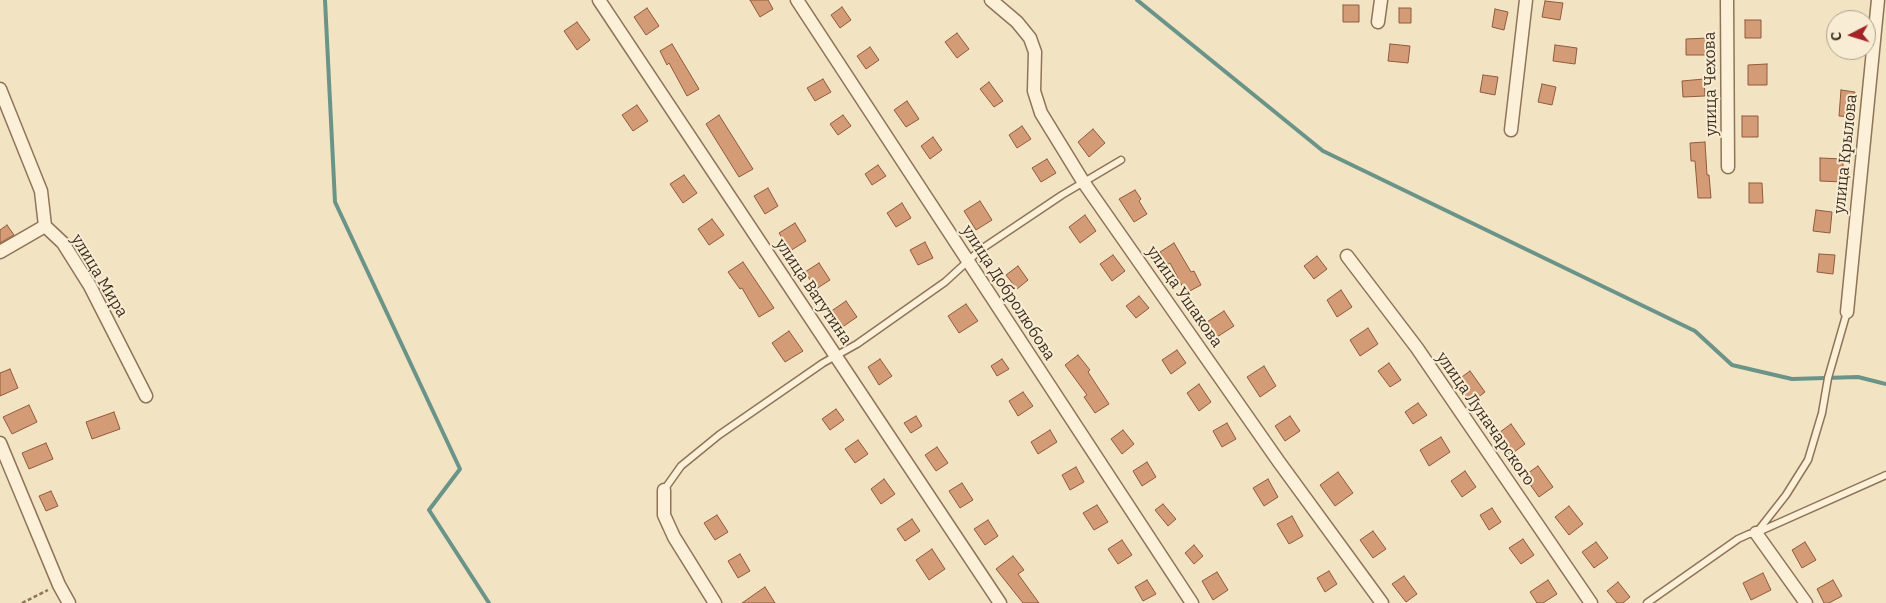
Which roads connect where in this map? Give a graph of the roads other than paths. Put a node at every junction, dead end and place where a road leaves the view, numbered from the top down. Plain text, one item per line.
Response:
1 (599, 0) edge
2 (797, 0) edge
3 (991, 0) edge
4 (1380, 0) edge
5 (1526, 0) edge
6 (1727, 0) edge
7 (1878, 0) edge
8 (1378, 22) dead end
9 (0, 89) edge
10 (1511, 130) dead end
11 (1122, 160) dead end
12 (1728, 167) dead end
13 (1084, 182) junction
14 (45, 226) junction
15 (0, 252) edge
16 (1347, 256) dead end
17 (968, 262) junction
18 (1847, 312) joint
19 (835, 355) junction
20 (146, 396) dead end
21 (0, 443) edge
22 (1886, 475) edge
23 (664, 490) joint
24 (1756, 534) junction
25 (69, 603) edge
26 (715, 603) edge
27 (1000, 603) edge
28 (1192, 603) edge
29 (1382, 603) edge
30 (1591, 603) edge
31 (1647, 603) edge
32 (1806, 603) edge

1 - 19 street, улица Ватутина
2 - 17 street, улица Добролюбова
3 - 13 street, улица Ушакова
4 - 8 street
5 - 10 street
6 - 12 street, улица Чехова
7 - 18 street, улица Крылова
9 - 14 street
11 - 13 lane
13 - 17 lane
13 - 29 street, улица Ушакова
14 - 15 street
14 - 20 street, улица Мира
16 - 30 street, улица Луначарского
17 - 19 lane
17 - 28 street, улица Добролюбова
18 - 24 lane
19 - 23 lane
19 - 27 street, улица Ватутина
21 - 25 street
22 - 24 lane
23 - 26 street
24 - 31 lane
24 - 32 street

